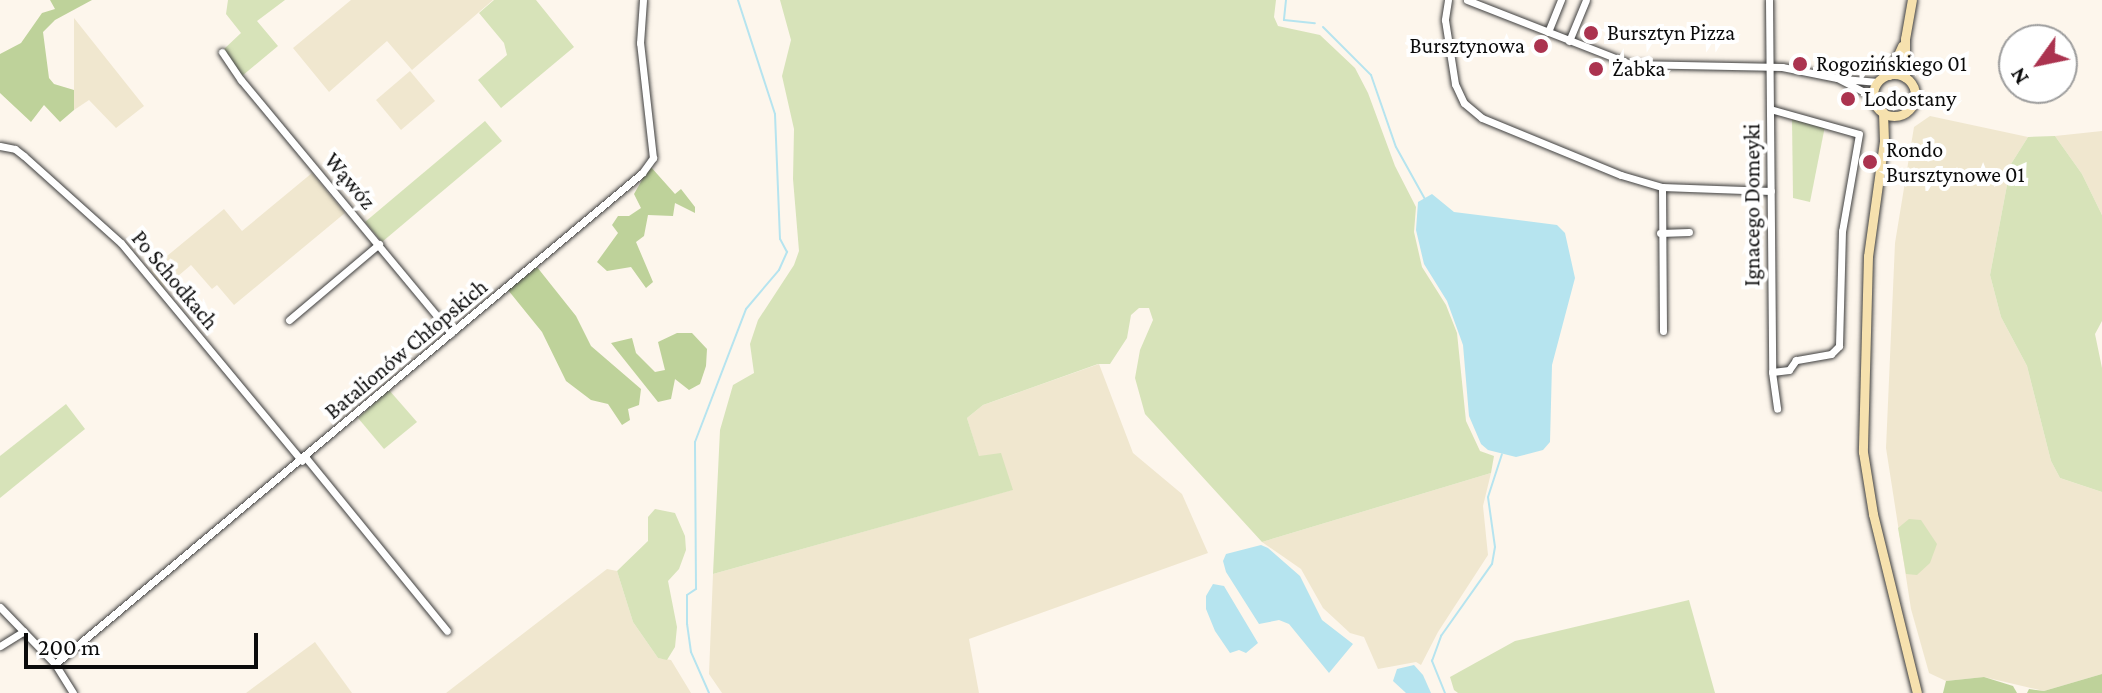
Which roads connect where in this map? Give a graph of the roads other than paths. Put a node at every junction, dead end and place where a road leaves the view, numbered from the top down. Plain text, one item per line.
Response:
1 (643, 0) edge
2 (1448, 0) edge
3 (1467, 0) edge
4 (1561, 0) edge
5 (1586, 0) edge
6 (1769, 0) edge
7 (1912, 0) edge
8 (1548, 32) junction
9 (1905, 39) junction
10 (1569, 41) junction
11 (222, 52) dead end
12 (1769, 67) junction
13 (1889, 75) junction
14 (1905, 77) junction
15 (1837, 78) junction
16 (1878, 82) junction
17 (1874, 97) junction
18 (1770, 109) junction
19 (1883, 112) junction
20 (1896, 115) junction
21 (1884, 141) junction
22 (0, 146) edge
23 (1662, 187) junction
24 (1771, 191) junction
25 (1689, 232) dead end
26 (1660, 233) junction
27 (379, 244) junction
28 (289, 320) dead end
29 (1663, 331) dead end
30 (451, 333) junction
31 (1772, 372) junction
32 (1777, 409) dead end
33 (304, 459) junction
34 (0, 607) edge
35 (24, 631) junction
36 (447, 631) dead end
37 (0, 646) edge
38 (55, 664) junction
39 (73, 693) edge
40 (1917, 693) edge

1 - 30 street, Batalionów Chłopskich
2 - 23 street
3 - 8 street
4 - 8 street
5 - 10 street
6 - 12 street, Ignacego Domeyki
7 - 9 main road
8 - 10 street
9 - 13 main road
9 - 14 main road
10 - 12 street
11 - 27 street, Wąwóz
12 - 15 street
12 - 18 street, Ignacego Domeyki
13 - 14 main road
13 - 16 main road
14 - 20 main road
15 - 16 street
15 - 17 street
16 - 17 main road
17 - 19 main road
18 - 24 street, Ignacego Domeyki
18 - 31 street
19 - 20 main road
19 - 21 main road
20 - 21 main road
21 - 40 main road
22 - 33 street, Po Schodkach
23 - 24 street
23 - 26 street
24 - 31 street, Ignacego Domeyki
25 - 26 street
26 - 29 street
27 - 28 street
27 - 30 street, Wąwóz
30 - 33 street, Batalionów Chłopskich
31 - 32 street, Ignacego Domeyki
33 - 36 street, Po Schodkach
33 - 38 street, Batalionów Chłopskich
34 - 35 street
35 - 37 street
35 - 38 street
38 - 39 street

